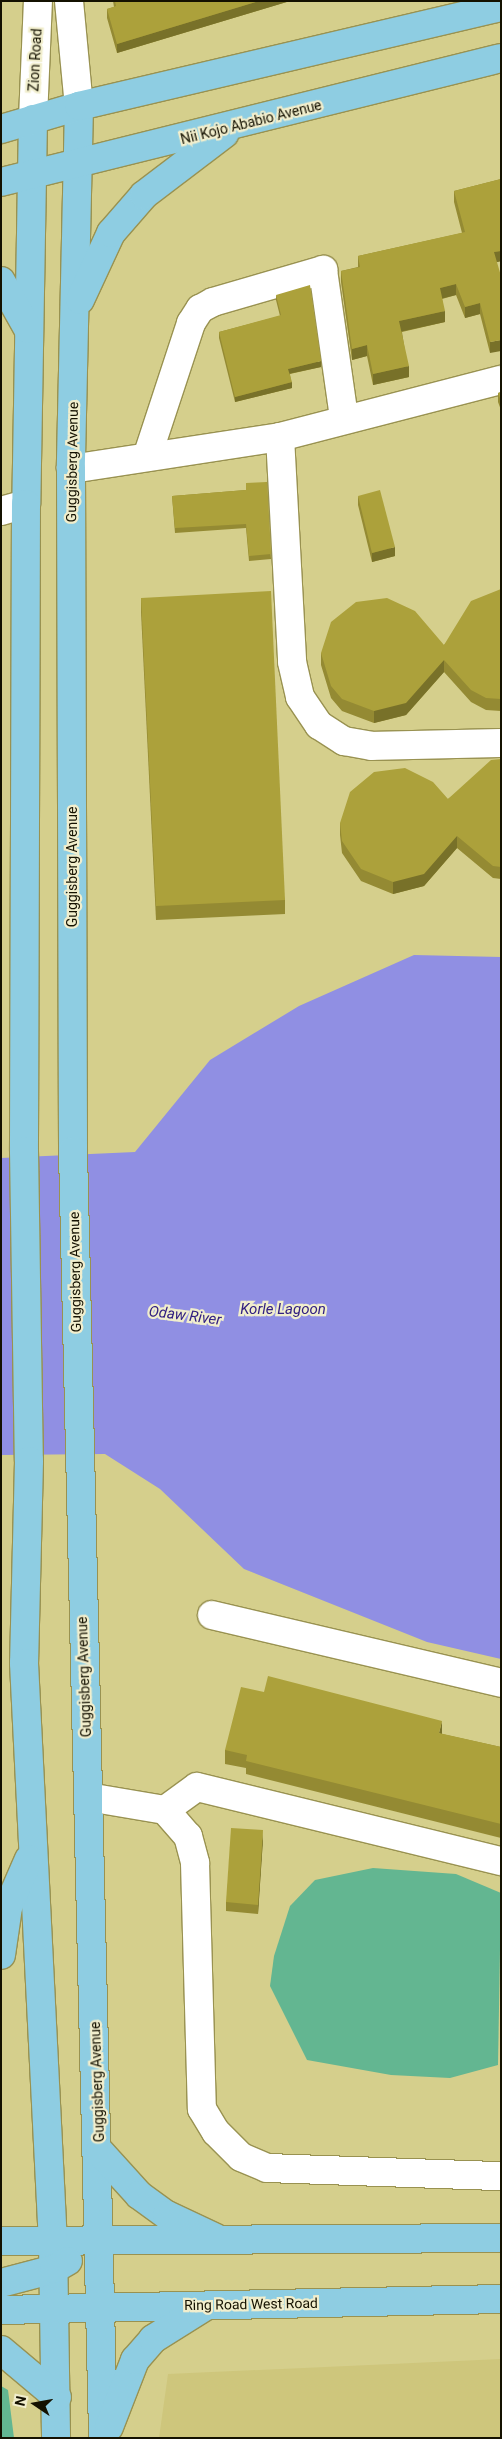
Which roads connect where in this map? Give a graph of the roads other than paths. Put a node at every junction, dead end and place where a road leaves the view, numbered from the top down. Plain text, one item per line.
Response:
1 (38, 1) edge
2 (69, 1) edge
3 (501, 7) edge
4 (501, 58) edge
5 (79, 106) junction
6 (33, 119) junction
7 (236, 126) junction
8 (1, 129) edge
9 (78, 165) junction
10 (32, 173) junction
11 (1, 182) edge
12 (1, 281) edge
13 (75, 311) junction
14 (28, 329) junction
15 (501, 380) edge
16 (344, 418) junction
17 (280, 437) junction
18 (148, 457) junction
19 (71, 469) junction
20 (14, 507) edge
21 (501, 743) edge
22 (212, 1615) dead end
23 (501, 1683) edge
24 (26, 1750) junction
25 (88, 1796) junction
26 (165, 1810) junction
27 (501, 1862) edge
28 (1, 1955) edge
29 (100, 2152) junction
30 (501, 2176) edge
31 (501, 2238) edge
32 (222, 2240) junction
33 (1, 2241) edge
34 (99, 2242) junction
35 (53, 2257) junction
36 (1, 2282) edge
37 (501, 2298) edge
38 (208, 2304) junction
39 (100, 2307) junction
40 (55, 2308) junction
41 (1, 2310) edge
42 (1, 2350) edge
43 (56, 2397) junction
44 (56, 2438) edge
45 (104, 2438) edge

1 - 6 street, Zion Road
2 - 5 street
3 - 5 main road
4 - 7 main road, Nii Kojo Ababio Avenue
5 - 6 main road
5 - 9 main road, Guggisberg Avenue
6 - 8 main road
6 - 10 main road
7 - 9 main road, Nii Kojo Ababio Avenue
7 - 13 main road
9 - 10 main road, Nii Kojo Ababio Avenue
9 - 13 main road, Guggisberg Avenue
10 - 11 main road, Nii Kojo Ababio Avenue
10 - 14 main road
12 - 14 main road
13 - 19 main road, Guggisberg Avenue
14 - 20 main road
15 - 16 street
16 - 17 street
16 - 18 street
17 - 18 street
17 - 21 street
18 - 19 street
19 - 25 main road, Guggisberg Avenue
20 - 24 main road
22 - 23 street
24 - 28 main road
24 - 35 main road
25 - 26 street
25 - 29 main road, Guggisberg Avenue
26 - 27 street
26 - 30 street
29 - 32 main road
29 - 34 main road, Guggisberg Avenue
31 - 32 main road
32 - 34 main road
33 - 35 main road
34 - 35 main road
34 - 39 main road, Guggisberg Avenue
35 - 36 main road
35 - 40 main road
37 - 38 main road, Ring Road West Road
38 - 39 main road, Ring Road West Road
38 - 45 main road
39 - 40 main road, Ring Road West Road
39 - 45 main road, Guggisberg Avenue
40 - 41 main road, Ring Road West Road
40 - 43 main road
42 - 43 main road
43 - 44 main road

